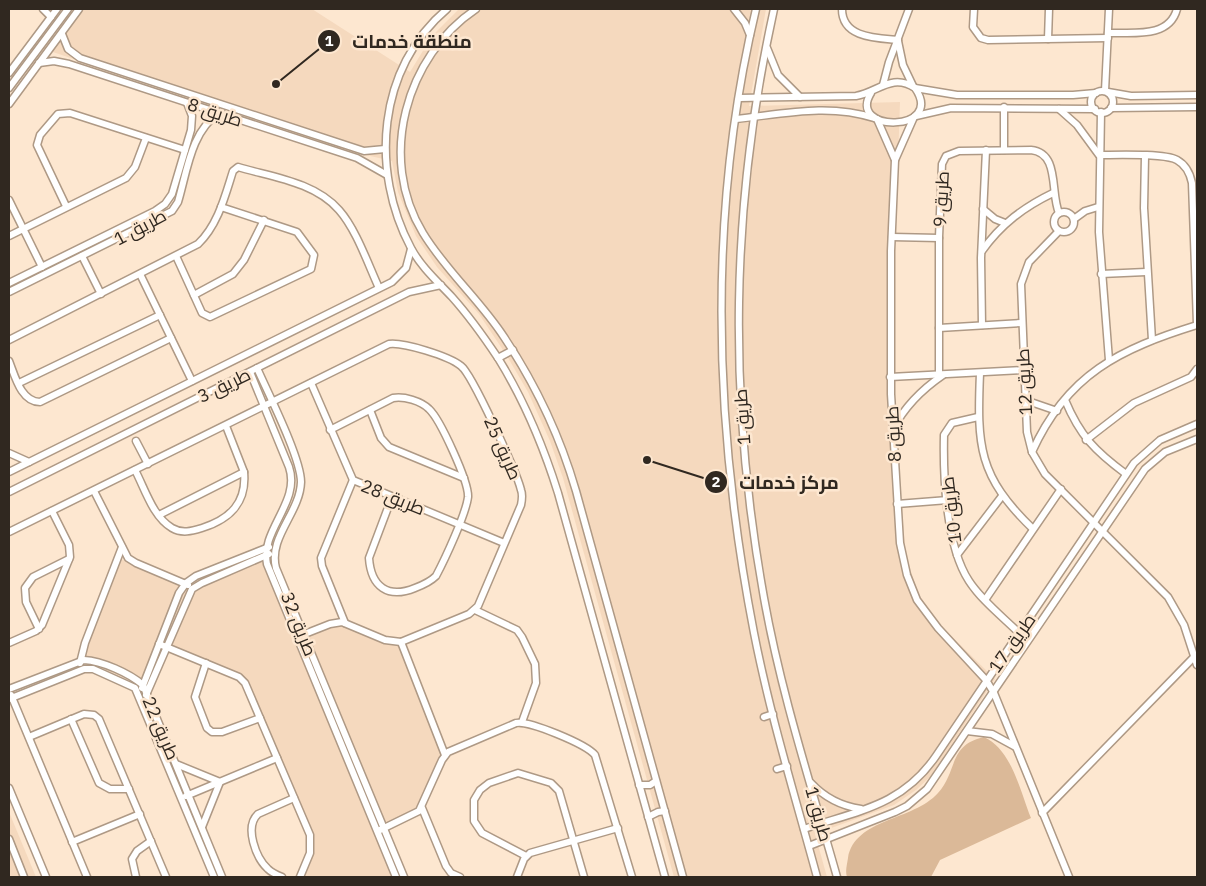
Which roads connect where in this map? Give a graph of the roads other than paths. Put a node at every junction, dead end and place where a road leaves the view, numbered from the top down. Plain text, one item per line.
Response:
1 (43, 9) edge
2 (57, 9) edge
3 (68, 9) edge
4 (79, 9) edge
5 (447, 9) edge
6 (476, 9) edge
7 (734, 9) edge
8 (756, 9) edge
9 (774, 9) edge
10 (842, 9) edge
11 (909, 9) edge
12 (974, 9) edge
13 (1049, 9) edge
14 (1109, 9) edge
15 (1177, 9) edge
16 (51, 17) junction
17 (62, 34) junction
18 (1108, 35) junction
19 (750, 36) junction
20 (1048, 39) junction
21 (898, 40) junction
22 (766, 46) junction
23 (39, 63) junction
24 (9, 73) edge
25 (883, 84) junction
26 (9, 88) edge
27 (914, 88) junction
28 (1106, 91) junction
29 (871, 93) junction
30 (1096, 93) junction
31 (1197, 95) edge
32 (800, 97) junction
33 (740, 98) junction
34 (757, 98) junction
35 (187, 103) junction
36 (9, 104) edge
37 (1004, 107) junction
38 (1197, 107) edge
39 (1111, 108) junction
40 (1059, 109) junction
41 (1098, 111) junction
42 (219, 113) junction
43 (754, 117) junction
44 (914, 117) junction
45 (736, 119) junction
46 (876, 119) junction
47 (146, 138) junction
48 (385, 149) junction
49 (185, 150) junction
50 (986, 150) junction
51 (1004, 150) junction
52 (1099, 155) junction
53 (1145, 156) junction
54 (895, 160) junction
55 (387, 175) junction
56 (1053, 193) junction
57 (9, 200) edge
58 (66, 206) junction
59 (221, 207) junction
60 (1098, 207) junction
61 (983, 209) junction
62 (1059, 213) junction
63 (1074, 219) junction
64 (264, 220) junction
65 (1005, 223) junction
66 (23, 229) junction
67 (1059, 231) junction
68 (9, 236) edge
69 (892, 237) junction
70 (939, 238) junction
71 (412, 249) junction
72 (981, 252) junction
73 (82, 256) junction
74 (176, 256) junction
75 (1196, 263) edge
76 (42, 267) junction
77 (1146, 272) junction
78 (140, 274) junction
79 (1100, 274) junction
80 (9, 283) edge
81 (441, 285) junction
82 (379, 288) junction
83 (9, 292) edge
84 (101, 294) junction
85 (194, 295) junction
86 (160, 315) junction
87 (1021, 323) junction
88 (982, 325) junction
89 (1197, 325) edge
90 (939, 328) junction
91 (171, 338) junction
92 (9, 340) edge
93 (1152, 340) junction
94 (513, 350) junction
95 (498, 358) junction
96 (1109, 360) junction
97 (9, 361) edge
98 (257, 368) junction
99 (1197, 369) edge
100 (1024, 370) junction
101 (250, 372) junction
102 (980, 373) junction
103 (941, 375) junction
104 (890, 377) junction
105 (192, 382) junction
106 (19, 383) junction
107 (311, 383) junction
108 (1025, 400) junction
109 (1065, 400) junction
110 (272, 403) junction
111 (264, 407) junction
112 (370, 410) junction
113 (1057, 411) junction
114 (978, 417) junction
115 (1197, 424) edge
116 (226, 426) junction
117 (330, 430) junction
118 (892, 430) junction
119 (1197, 439) edge
120 (1086, 440) junction
121 (136, 441) dead end
122 (1032, 452) junction
123 (9, 454) edge
124 (29, 462) junction
125 (148, 464) junction
126 (135, 470) junction
127 (9, 472) edge
128 (244, 472) junction
129 (1126, 474) junction
130 (464, 478) junction
131 (353, 480) junction
132 (1061, 489) junction
133 (94, 490) junction
134 (9, 492) edge
135 (1002, 496) junction
136 (392, 497) junction
137 (948, 500) junction
138 (897, 504) junction
139 (52, 511) junction
140 (159, 515) junction
141 (1094, 522) junction
142 (458, 524) junction
143 (1033, 529) junction
144 (1102, 530) junction
145 (9, 532) edge
146 (277, 543) junction
147 (504, 543) junction
148 (122, 547) junction
149 (267, 547) junction
150 (275, 552) junction
151 (956, 555) junction
152 (266, 556) junction
153 (69, 558) junction
154 (185, 584) junction
155 (194, 588) junction
156 (985, 600) junction
157 (475, 610) junction
158 (345, 623) junction
159 (39, 629) junction
160 (304, 634) junction
161 (1020, 634) junction
162 (297, 637) junction
163 (401, 642) junction
164 (9, 643) edge
165 (159, 644) junction
166 (166, 647) junction
167 (1195, 656) junction
168 (80, 661) junction
169 (206, 663) junction
170 (1197, 665) edge
171 (80, 669) junction
172 (986, 680) junction
173 (143, 685) junction
174 (9, 689) edge
175 (994, 693) junction
176 (147, 694) junction
177 (10, 698) edge
178 (140, 699) junction
179 (773, 714) junction
180 (764, 717) dead end
181 (260, 718) junction
182 (71, 719) junction
183 (522, 722) junction
184 (966, 731) junction
185 (29, 737) junction
186 (1014, 746) junction
187 (445, 755) junction
188 (277, 758) junction
189 (176, 764) junction
190 (787, 766) junction
191 (778, 769) dead end
192 (656, 781) junction
193 (220, 782) junction
194 (810, 782) junction
195 (639, 785) junction
196 (9, 788) edge
197 (129, 789) junction
198 (188, 795) junction
199 (181, 798) junction
200 (294, 798) junction
201 (422, 808) junction
202 (862, 809) junction
203 (665, 811) junction
204 (1042, 812) junction
205 (140, 814) junction
206 (648, 817) junction
207 (821, 823) junction
208 (202, 827) junction
209 (384, 828) junction
210 (618, 828) junction
211 (804, 828) junction
212 (377, 831) junction
213 (9, 839) edge
214 (826, 839) junction
215 (151, 841) junction
216 (573, 841) junction
217 (72, 842) junction
218 (808, 846) junction
219 (526, 856) junction
220 (24, 877) edge
221 (46, 877) edge
222 (87, 877) edge
223 (136, 877) edge
224 (166, 877) edge
225 (214, 877) edge
226 (222, 877) edge
227 (282, 877) edge
228 (300, 877) edge
229 (396, 877) edge
230 (404, 877) edge
231 (460, 877) edge
232 (517, 877) edge
233 (584, 877) edge
234 (632, 877) edge
235 (665, 877) edge
236 (684, 877) edge
237 (817, 877) edge
238 (837, 877) edge
239 (1069, 877) edge

1 - 16 street
2 - 16 street
3 - 26 street
4 - 17 street
5 - 48 street
6 - 94 street
7 - 19 street
8 - 19 street, طريق 1
9 - 22 street, طريق 1
10 - 21 street
11 - 21 street
12 - 20 street
13 - 20 street
14 - 18 street
15 - 18 street
16 - 24 street
17 - 23 street
17 - 48 street, طريق 8
18 - 20 street
18 - 28 street
19 - 33 street, طريق 1
21 - 25 street
21 - 27 street
22 - 32 street
22 - 34 street, طريق 1
23 - 35 street, طريق 8
23 - 36 street
25 - 27 street
25 - 29 street
27 - 30 street
27 - 44 street
28 - 30 street
28 - 31 street
28 - 39 street
29 - 32 street
29 - 46 street
30 - 41 street
32 - 34 street
33 - 34 street
33 - 45 street, طريق 1
34 - 43 street, طريق 1
35 - 42 street, طريق 8
35 - 49 street, طريق 1
37 - 40 street
37 - 44 street
37 - 51 street
38 - 39 street
39 - 41 street
40 - 41 street
40 - 52 street
41 - 52 street
42 - 55 street, طريق 8
42 - 73 street, طريق 1
43 - 45 street
43 - 46 street
43 - 194 street, طريق 1
44 - 46 street
44 - 54 street, طريق 8
45 - 179 street, طريق 1
46 - 54 street, طريق 8
47 - 49 street
47 - 58 street
47 - 58 street
48 - 55 street
49 - 76 street, طريق 1
50 - 51 street, طريق 9
50 - 61 street
50 - 70 street, طريق 9
51 - 56 street, طريق 9
52 - 53 street
52 - 60 street
53 - 75 street
53 - 77 street
54 - 69 street, طريق 8
55 - 71 street
56 - 62 street, طريق 9
56 - 65 street
57 - 66 street
58 - 66 street
59 - 64 street
59 - 74 street
59 - 82 street
60 - 63 street
60 - 79 street
61 - 65 street
61 - 72 street
62 - 63 street
62 - 67 street
63 - 67 street
64 - 85 street
64 - 85 street
65 - 72 street
66 - 68 street
66 - 76 street
67 - 87 street, طريق 12
69 - 70 street
69 - 104 street, طريق 8
70 - 90 street, طريق 9
71 - 81 street
71 - 82 street, طريق 3
72 - 88 street
73 - 83 street, طريق 1
73 - 84 street
74 - 78 street
74 - 85 street
75 - 89 street
76 - 80 street, طريق 1
77 - 79 street
77 - 93 street
78 - 84 street
78 - 86 street
79 - 96 street
81 - 95 street
81 - 98 street, طريق 3
82 - 105 street, طريق 3
84 - 92 street
86 - 91 street
86 - 106 street
87 - 88 street
87 - 100 street, طريق 12
88 - 90 street
89 - 93 street
90 - 103 street, طريق 9
91 - 105 street
91 - 106 street
93 - 96 street
94 - 95 street
94 - 192 street
95 - 195 street
96 - 109 street
97 - 106 street
98 - 101 street, طريق 3
98 - 110 street, طريق 32
99 - 120 street
100 - 102 street
100 - 108 street, طريق 12
101 - 111 street, طريق 32
101 - 134 street, طريق 3
102 - 103 street
102 - 114 street
103 - 104 street
103 - 118 street
104 - 118 street, طريق 8
105 - 124 street, طريق 3
107 - 110 street, طريق 25
107 - 117 street, طريق 28
107 - 147 street, طريق 25
108 - 113 street
108 - 122 street, طريق 12
109 - 113 street
109 - 120 street
110 - 111 street, طريق 25
110 - 146 street, طريق 32
111 - 116 street
111 - 149 street, طريق 32
112 - 117 street
112 - 130 street
112 - 130 street
113 - 122 street
114 - 135 street
114 - 137 street, طريق 10
115 - 129 street, طريق 17
116 - 125 street
116 - 128 street
117 - 131 street, طريق 28
118 - 138 street, طريق 8
119 - 144 street, طريق 17
120 - 129 street
121 - 125 street
122 - 132 street, طريق 12
123 - 124 street
124 - 127 street, طريق 3
125 - 126 street
126 - 133 street
126 - 140 street
128 - 140 street
128 - 140 street
129 - 141 street, طريق 17
130 - 142 street
131 - 136 street, طريق 28
131 - 158 street
132 - 141 street, طريق 12
132 - 143 street
133 - 139 street
133 - 148 street
135 - 143 street
135 - 151 street
136 - 142 street, طريق 28
136 - 142 street
137 - 138 street
137 - 151 street, طريق 10
138 - 172 street, طريق 8
139 - 145 street
139 - 153 street
141 - 144 street, طريق 12
141 - 161 street, طريق 17
142 - 147 street, طريق 28
143 - 156 street
144 - 167 street, طريق 12
144 - 175 street, طريق 17
146 - 149 street
146 - 150 street, طريق 32
147 - 157 street, طريق 25
148 - 154 street
148 - 168 street
149 - 152 street, طريق 32
149 - 154 street
150 - 152 street
150 - 160 street, طريق 32
151 - 156 street, طريق 10
152 - 155 street
152 - 162 street, طريق 32
153 - 159 street
153 - 159 street
154 - 155 street
154 - 165 street
155 - 166 street
156 - 161 street, طريق 10
157 - 163 street
157 - 183 street
158 - 160 street
158 - 163 street
159 - 164 street
160 - 162 street
160 - 209 street, طريق 32
161 - 172 street, طريق 17
162 - 212 street, طريق 32
163 - 187 street
165 - 166 street
165 - 173 street
166 - 169 street
166 - 176 street
167 - 170 street, طريق 12
167 - 204 street
168 - 171 street
168 - 173 street, طريق 22
168 - 174 street
169 - 181 street
169 - 181 street
171 - 177 street
171 - 178 street, طريق 22
172 - 175 street, طريق 8
172 - 202 street, طريق 17
173 - 176 street, طريق 22
173 - 178 street
174 - 177 street
175 - 184 street, طريق 17
175 - 186 street, طريق 8
176 - 178 street
176 - 189 street, طريق 22
177 - 185 street
178 - 199 street, طريق 22
179 - 180 street
179 - 190 street, طريق 1
181 - 188 street
182 - 185 street
182 - 197 street
182 - 197 street
183 - 187 street
183 - 210 street
184 - 186 street
184 - 214 street, طريق 17
185 - 217 street
186 - 204 street, طريق 8
187 - 201 street
188 - 193 street
188 - 200 street
189 - 193 street
189 - 198 street, طريق 22
190 - 191 street
190 - 211 street, طريق 1
192 - 195 street
192 - 203 street
193 - 198 street
193 - 208 street
194 - 202 street
194 - 207 street, طريق 1
195 - 206 street
196 - 221 street
197 - 205 street
198 - 199 street
198 - 208 street, طريق 22
199 - 225 street, طريق 22
200 - 227 street
200 - 228 street
201 - 209 street
201 - 231 street
202 - 207 street, طريق 17
203 - 206 street
203 - 236 street
204 - 239 street, طريق 8
205 - 215 street
205 - 217 street
206 - 235 street
207 - 211 street, طريق 17
207 - 214 street, طريق 1
208 - 226 street, طريق 22
209 - 212 street
209 - 230 street, طريق 32
210 - 216 street
210 - 234 street
211 - 218 street, طريق 1
212 - 229 street, طريق 32
213 - 220 street
214 - 218 street, طريق 17
214 - 238 street, طريق 1
215 - 223 street
215 - 224 street
216 - 219 street
216 - 219 street
216 - 233 street
217 - 222 street
218 - 237 street, طريق 1
219 - 232 street

